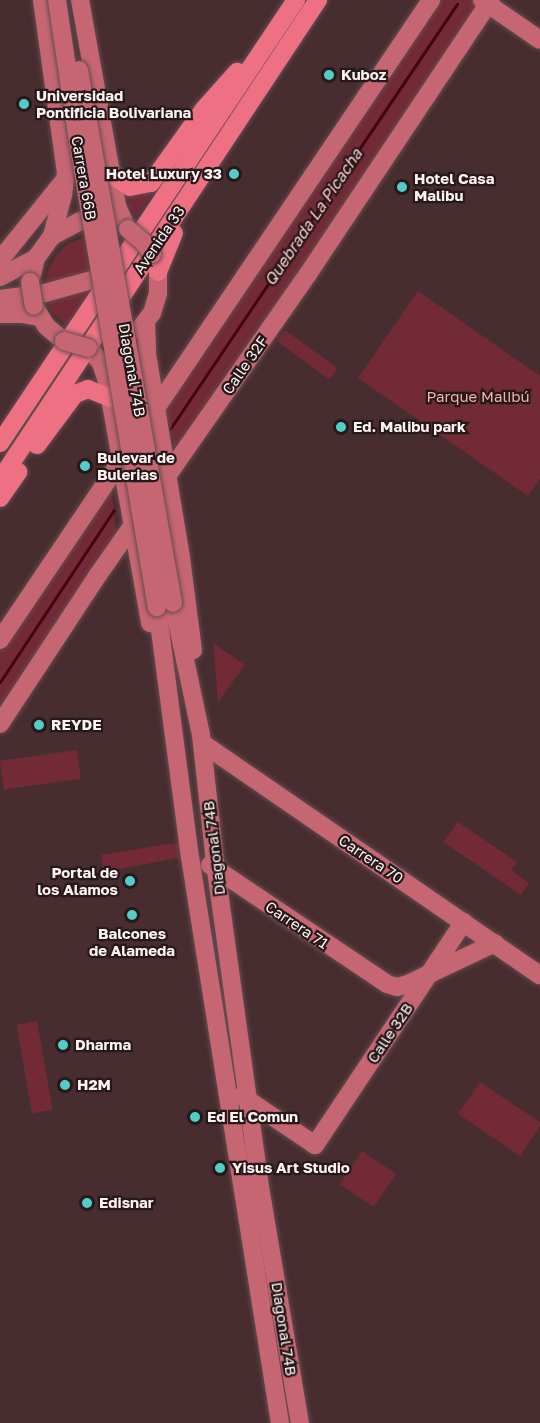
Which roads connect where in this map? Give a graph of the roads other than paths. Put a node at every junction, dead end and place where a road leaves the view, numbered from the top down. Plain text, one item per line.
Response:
1 (42, 0) edge
2 (57, 0) edge
3 (67, 0) edge
4 (81, 0) edge
5 (296, 0) edge
6 (318, 0) edge
7 (431, 0) edge
8 (487, 2) edge
9 (287, 30) junction
10 (540, 40) edge
11 (93, 76) junction
12 (53, 79) junction
13 (105, 139) junction
14 (65, 153) junction
15 (111, 175) junction
16 (66, 179) junction
17 (128, 229) junction
18 (52, 236) junction
19 (36, 258) junction
20 (0, 260) edge
21 (158, 272) junction
22 (0, 277) edge
23 (110, 278) junction
24 (0, 299) edge
25 (36, 312) junction
26 (0, 314) edge
27 (146, 322) junction
28 (60, 338) junction
29 (89, 349) junction
30 (151, 374) junction
31 (174, 383) junction
32 (110, 398) junction
33 (156, 408) junction
34 (0, 424) edge
35 (0, 443) edge
36 (121, 462) junction
37 (168, 474) junction
38 (0, 480) edge
39 (153, 495) junction
40 (0, 498) edge
41 (128, 499) junction
42 (132, 525) junction
43 (182, 558) junction
44 (140, 566) junction
45 (165, 605) junction
46 (0, 640) edge
47 (0, 724) edge
48 (201, 739) junction
49 (180, 781) junction
50 (186, 826) junction
51 (216, 870) junction
52 (464, 922) junction
53 (495, 943) junction
54 (540, 975) edge
55 (428, 976) junction
56 (225, 1084) junction
57 (248, 1100) junction
58 (280, 1423) edge
59 (300, 1423) edge

1 - 12 main road
2 - 23 main road, Carrera 66B, bridge
3 - 23 main road, Carrera 66B, bridge
4 - 11 main road
5 - 9 main road, Avenida 33
6 - 9 main road, Avenida 33
7 - 31 main road
8 - 10 main road
8 - 37 main road, Calle 32F
9 - 15 main road
9 - 21 main road
9 - 23 main road, Avenida 33
9 - 38 main road, Avenida 33
11 - 12 main road
11 - 13 main road
12 - 14 main road
13 - 14 main road
13 - 15 main road
14 - 16 main road
15 - 17 main road
16 - 18 main road
16 - 20 main road
17 - 18 main road
17 - 21 main road, bridge
18 - 19 main road
19 - 22 main road
19 - 25 main road, bridge
21 - 27 main road
23 - 24 main road
23 - 35 main road, Avenida 33
23 - 45 main road, Diagonal 74B, bridge
25 - 26 main road
25 - 28 main road
27 - 29 main road
27 - 30 main road
28 - 29 main road, bridge
28 - 34 main road
29 - 32 main road
30 - 31 main road
30 - 33 main road
31 - 33 main road
32 - 36 main road
32 - 40 main road
33 - 36 main road
33 - 37 main road
36 - 41 main road
36 - 46 main road
37 - 39 main road, Calle 32F
37 - 43 main road
39 - 41 main road
39 - 42 main road, Calle 32F
41 - 42 main road
42 - 44 main road
42 - 47 main road, Calle 32F
43 - 44 main road
43 - 48 main road
44 - 49 main road
45 - 48 main road, Diagonal 74B
45 - 49 main road, Diagonal 74B
48 - 51 main road, Diagonal 74B
48 - 52 main road, Carrera 70
49 - 50 main road, Diagonal 74B
50 - 51 main road, Carrera 71
50 - 56 main road, Diagonal 74B
51 - 55 main road, Carrera 71
51 - 57 main road, Diagonal 74B
52 - 53 main road, Carrera 70
52 - 55 main road, Calle 32B
53 - 54 main road, Carrera 70
53 - 55 main road, Carrera 71
55 - 57 main road, Calle 32B
56 - 57 main road
56 - 58 main road, Diagonal 74B
57 - 59 main road, Diagonal 74B

